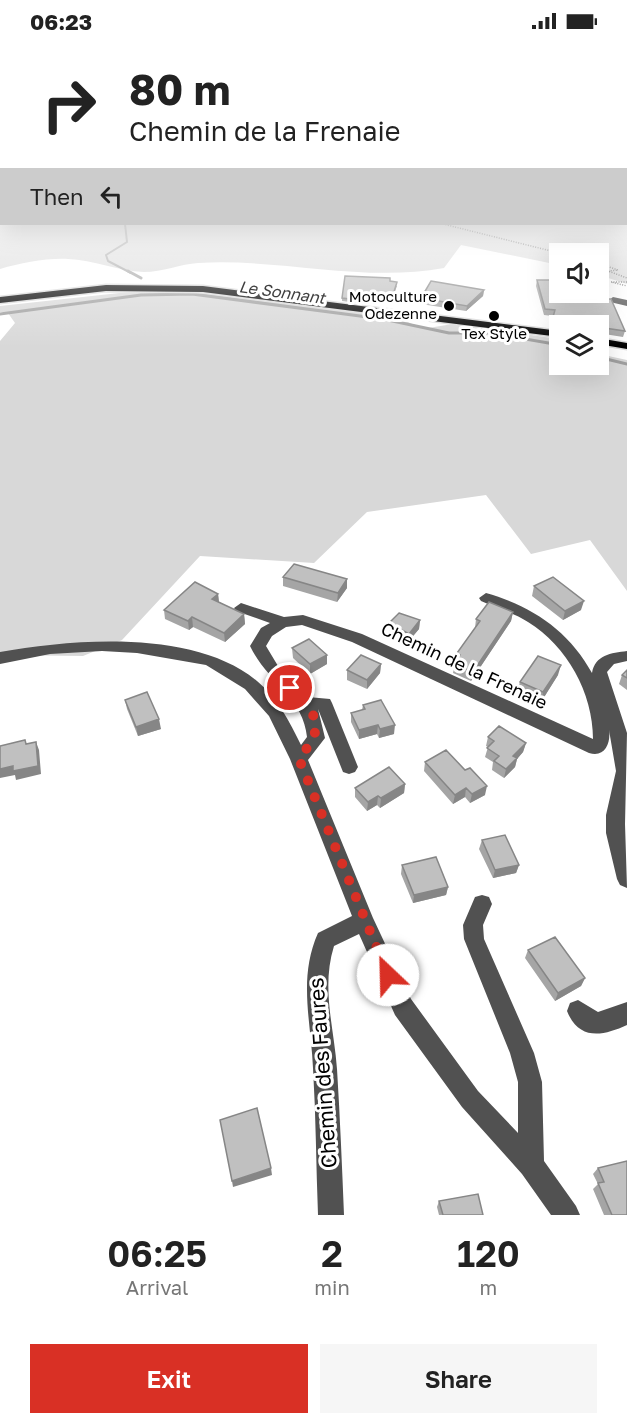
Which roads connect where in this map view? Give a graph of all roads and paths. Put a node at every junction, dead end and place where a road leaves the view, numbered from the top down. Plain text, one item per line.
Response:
1 (497, 238) edge
2 (549, 251) edge
3 (609, 267) edge
4 (609, 271) edge
5 (609, 271) edge
6 (627, 278) edge
7 (0, 300) edge
8 (612, 300) edge
9 (627, 303) edge
10 (549, 333) edge
11 (609, 343) edge
12 (627, 346) edge
13 (486, 598) dead end
14 (241, 608) dead end
15 (284, 622) junction
16 (627, 656) edge
17 (0, 658) edge
18 (304, 703) junction
19 (299, 759) junction
20 (349, 767) dead end
21 (627, 879) edge
22 (482, 904) dead end
23 (364, 921) junction
24 (578, 1011) dead end
25 (627, 1013) edge
26 (531, 1165) junction
27 (331, 1215) edge
28 (567, 1215) edge

1 - 2 path
3 - 4 path
5 - 6 path
7 - 10 main road
8 - 9 street
11 - 12 main road
13 - 15 street, Chemin de la Frenaie
14 - 15 street
15 - 18 street
16 - 21 street
17 - 19 street
18 - 19 street
18 - 20 street
19 - 23 street
22 - 26 street
23 - 26 street
23 - 27 street, Chemin des Faures
24 - 25 street
26 - 28 street

